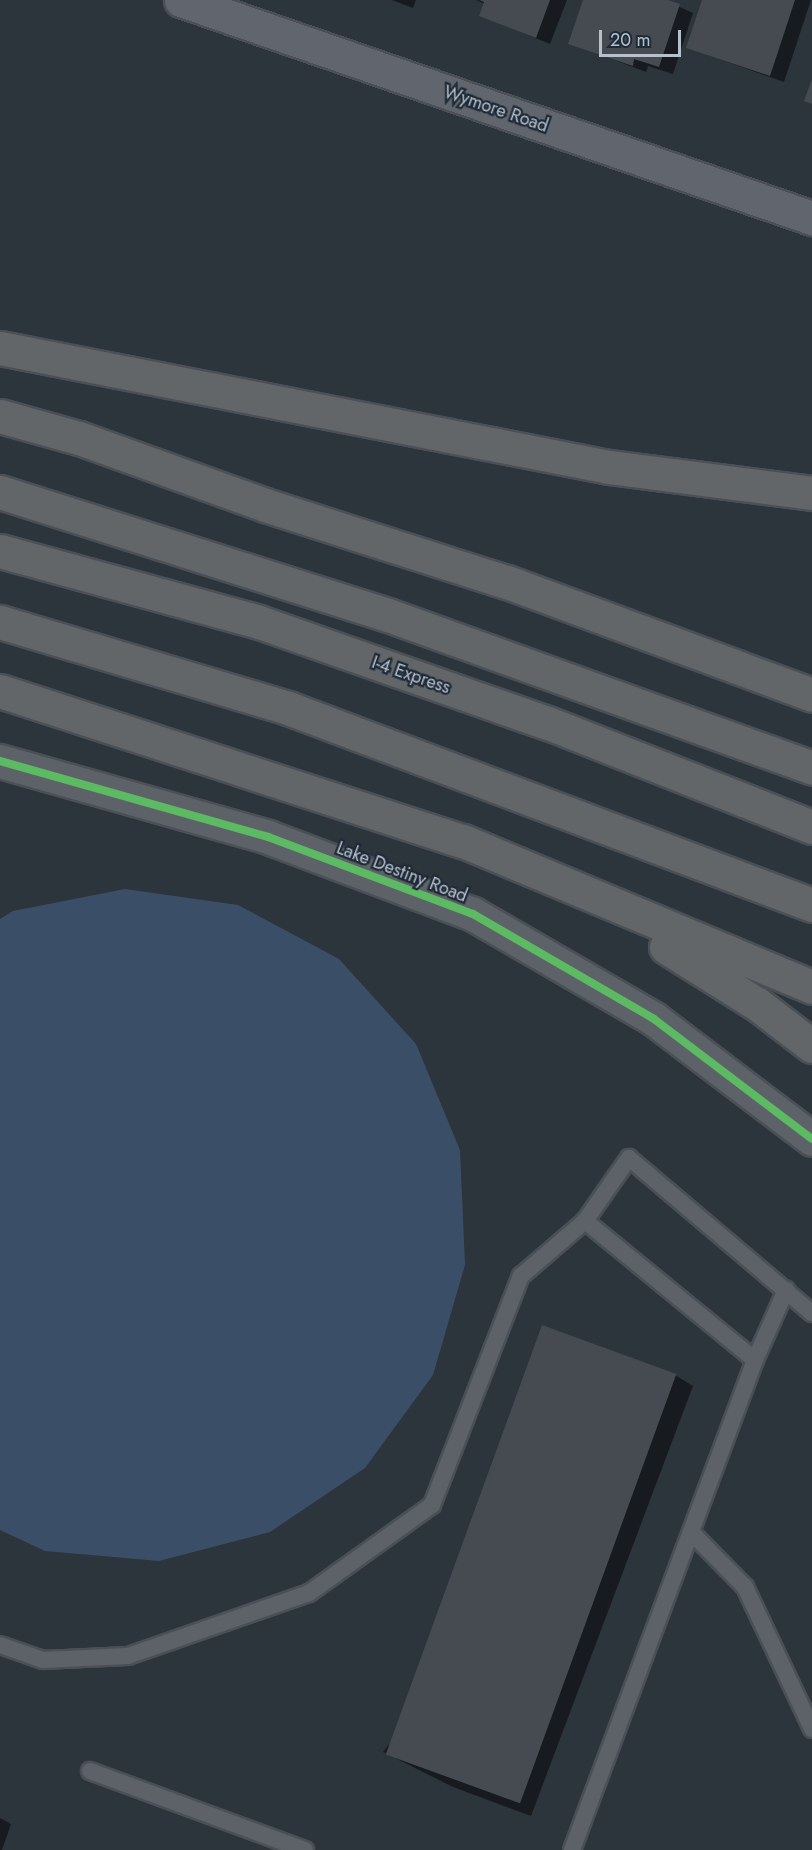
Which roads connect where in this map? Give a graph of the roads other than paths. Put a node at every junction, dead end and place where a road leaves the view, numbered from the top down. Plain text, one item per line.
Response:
1 (181, 0) edge
2 (812, 218) edge
3 (0, 348) edge
4 (0, 416) edge
5 (0, 492) edge
6 (812, 493) edge
7 (0, 550) edge
8 (0, 622) edge
9 (0, 691) edge
10 (812, 695) edge
11 (0, 761) edge
12 (812, 768) edge
13 (812, 827) edge
14 (463, 841) junction
15 (812, 905) edge
16 (812, 987) edge
17 (812, 1046) edge
18 (812, 1139) edge
19 (585, 1221) junction
20 (786, 1290) junction
21 (812, 1313) edge
22 (755, 1360) junction
23 (691, 1532) junction
24 (0, 1645) edge
25 (812, 1730) edge
26 (90, 1771) dead end
27 (305, 1850) edge
28 (572, 1850) edge

1 - 2 main road, Wymore Road
3 - 6 highway
4 - 10 highway
5 - 12 highway
7 - 13 highway, I-4 Express
8 - 15 highway
9 - 14 highway
11 - 18 street, Lake Destiny Road
14 - 16 highway
14 - 17 highway
19 - 20 lane
19 - 22 lane
19 - 24 lane
20 - 21 lane
20 - 22 lane
22 - 23 lane
23 - 25 lane
23 - 28 lane
26 - 27 lane

